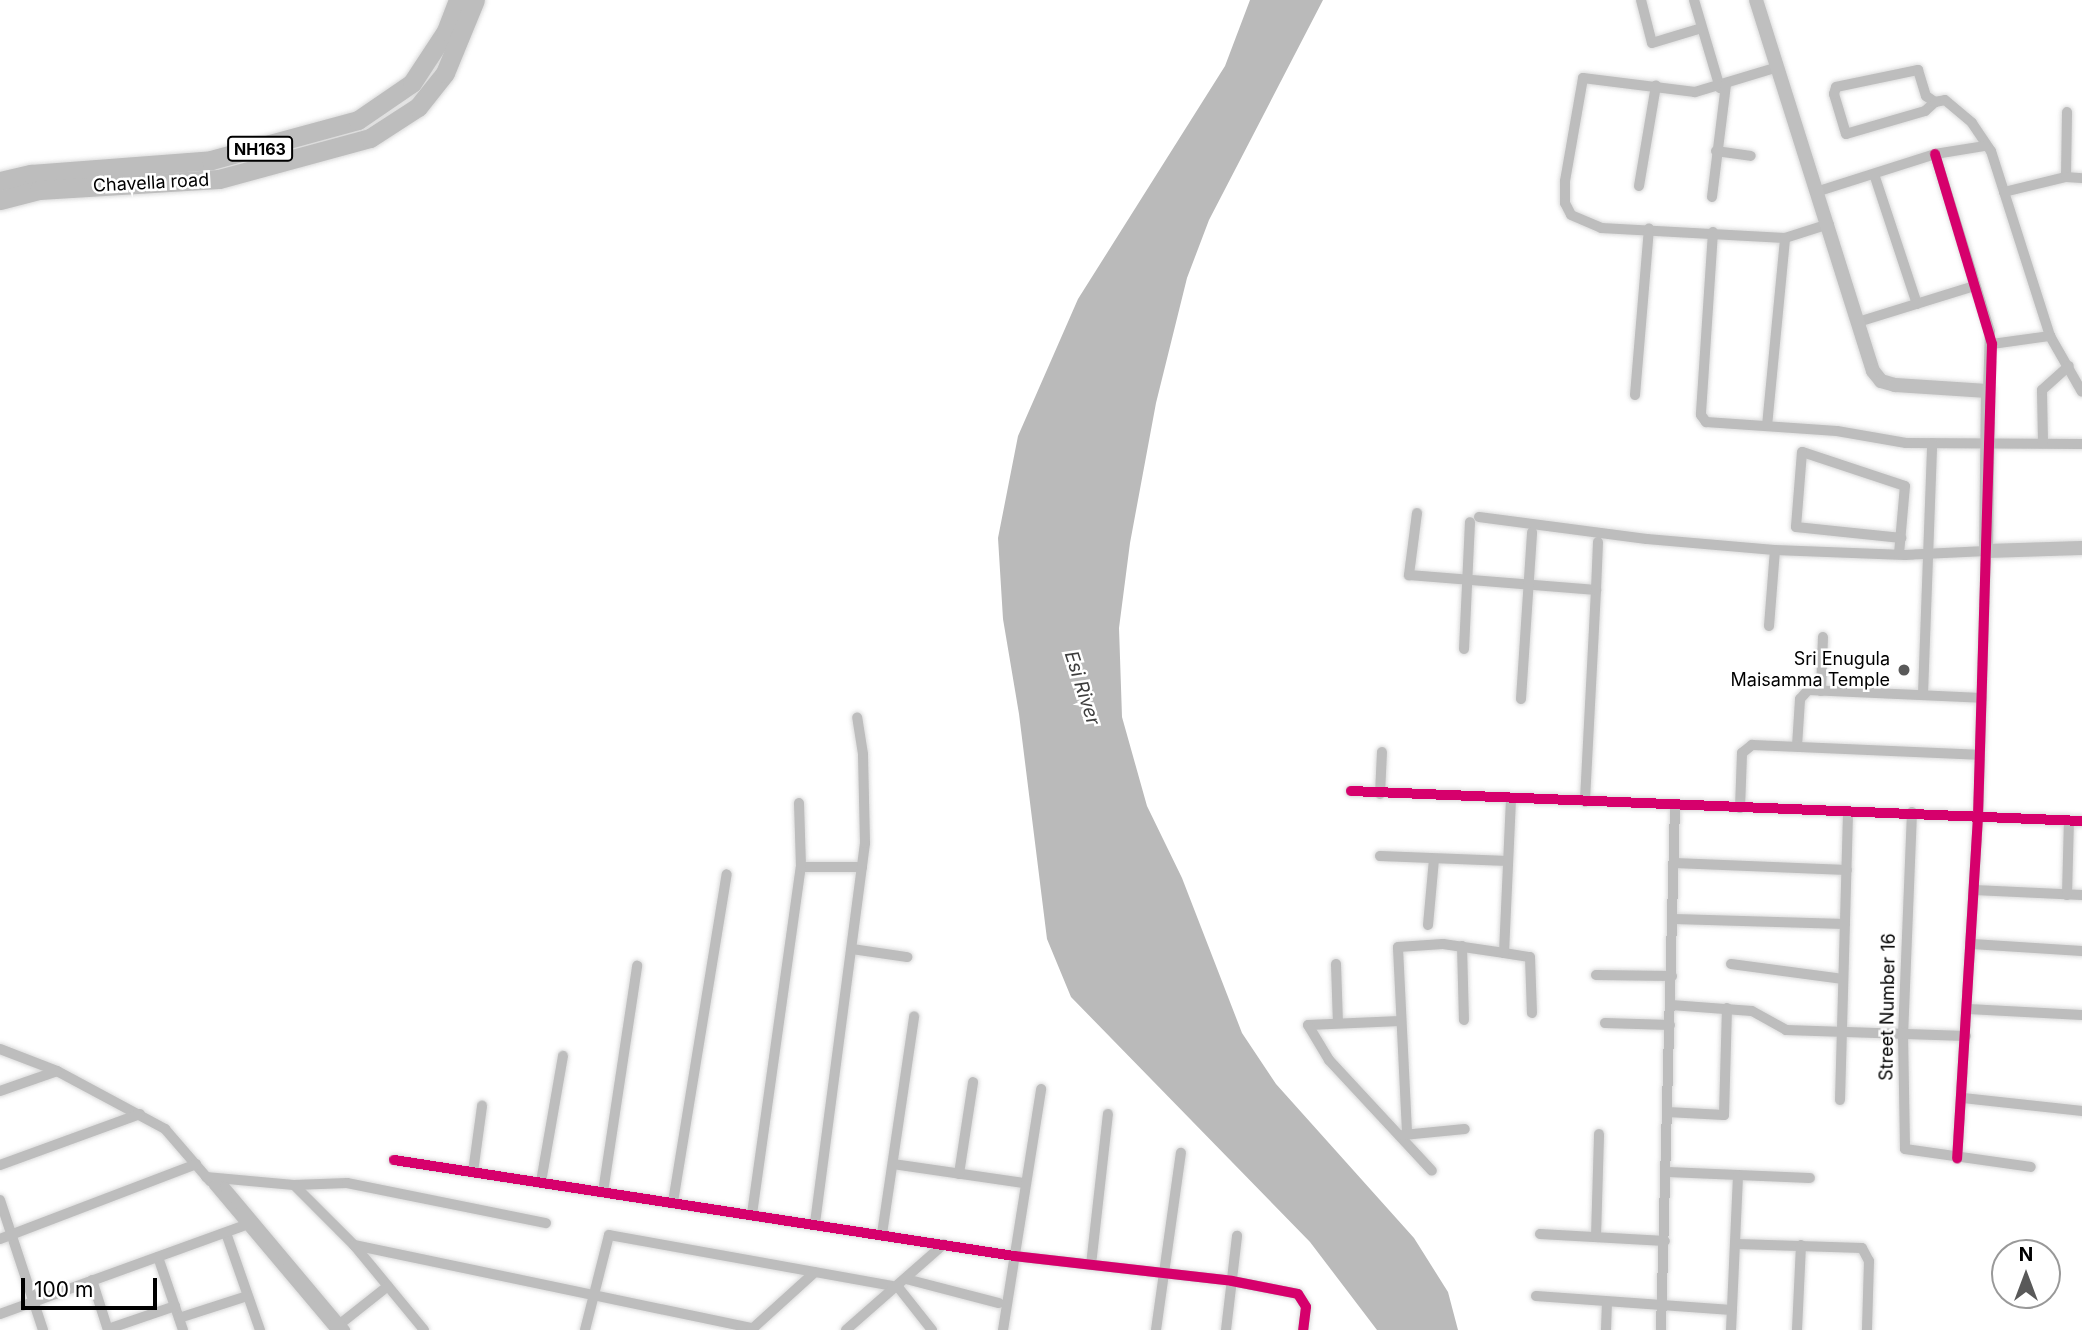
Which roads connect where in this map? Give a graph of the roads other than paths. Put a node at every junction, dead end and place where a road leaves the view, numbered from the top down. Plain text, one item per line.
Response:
1 (458, 0) edge
2 (475, 0) edge
3 (1641, 0) edge
4 (1694, 0) edge
5 (1756, 0) edge
6 (1702, 28) junction
7 (1778, 67) junction
8 (1656, 85) junction
9 (1723, 86) junction
10 (1935, 102) junction
11 (2067, 112) dead end
12 (1985, 146) junction
13 (1716, 151) junction
14 (1935, 154) junction
15 (1751, 156) dead end
16 (1874, 174) junction
17 (2066, 177) junction
18 (2082, 178) edge
19 (1639, 186) dead end
20 (1819, 191) junction
21 (2, 192) edge
22 (2004, 192) junction
23 (1712, 197) dead end
24 (1829, 224) junction
25 (1649, 229) junction
26 (1713, 232) junction
27 (1785, 238) junction
28 (1974, 286) junction
29 (1917, 304) junction
30 (1858, 322) junction
31 (2050, 337) junction
32 (1992, 344) junction
33 (2069, 366) junction
34 (1988, 391) junction
35 (2082, 392) edge
36 (1635, 395) dead end
37 (1767, 426) junction
38 (1988, 440) junction
39 (1932, 443) junction
40 (2043, 443) junction
41 (2082, 444) edge
42 (1417, 513) dead end
43 (1532, 532) dead end
44 (1901, 538) junction
45 (1598, 542) dead end
46 (2082, 548) edge
47 (1775, 550) junction
48 (1986, 551) junction
49 (1899, 554) junction
50 (1927, 554) junction
51 (1467, 581) junction
52 (1530, 585) junction
53 (1596, 590) junction
54 (1769, 626) dead end
55 (1823, 637) dead end
56 (1464, 649) dead end
57 (1821, 691) junction
58 (1923, 694) junction
59 (1982, 698) junction
60 (1521, 699) dead end
61 (857, 717) dead end
62 (1797, 746) junction
63 (1382, 752) dead end
64 (1979, 755) junction
65 (1351, 790) dead end
66 (1380, 794) junction
67 (1511, 800) junction
68 (1585, 802) junction
69 (799, 803) dead end
70 (1675, 805) junction
71 (1740, 808) junction
72 (1848, 811) junction
73 (1912, 812) junction
74 (1978, 817) junction
75 (2069, 821) junction
76 (2082, 821) edge
77 (1380, 856) dead end
78 (1434, 859) junction
79 (1508, 861) junction
80 (1674, 863) junction
81 (801, 867) junction
82 (862, 867) junction
83 (1847, 870) junction
84 (726, 874) dead end
85 (1974, 890) junction
86 (2067, 895) junction
87 (2082, 895) edge
88 (1674, 919) junction
89 (1845, 924) junction
90 (1428, 925) dead end
91 (1972, 944) junction
92 (1462, 946) junction
93 (852, 949) junction
94 (2082, 951) edge
95 (1504, 953) junction
96 (907, 957) dead end
97 (1336, 964) dead end
98 (1731, 964) dead end
99 (637, 966) dead end
100 (1596, 975) dead end
101 (1672, 976) junction
102 (1843, 979) junction
103 (1671, 1005) junction
104 (1727, 1008) junction
105 (1968, 1009) junction
106 (1532, 1013) dead end
107 (2082, 1015) edge
108 (914, 1016) dead end
109 (1464, 1020) dead end
110 (1400, 1021) junction
111 (1338, 1023) junction
112 (1605, 1023) dead end
113 (1670, 1025) junction
114 (1842, 1031) junction
115 (1903, 1032) junction
116 (1966, 1036) junction
117 (0, 1049) edge
118 (563, 1056) dead end
119 (57, 1071) junction
120 (973, 1082) dead end
121 (1041, 1089) dead end
122 (0, 1091) edge
123 (1963, 1098) junction
124 (1840, 1100) dead end
125 (482, 1105) dead end
126 (2082, 1111) edge
127 (1667, 1112) junction
128 (140, 1114) junction
129 (1108, 1114) dead end
130 (1465, 1129) dead end
131 (1404, 1134) junction
132 (1599, 1134) dead end
133 (1181, 1153) dead end
134 (1957, 1158) junction
135 (394, 1160) dead end
136 (196, 1164) junction
137 (892, 1164) junction
138 (0, 1165) edge
139 (2031, 1167) dead end
140 (1432, 1171) dead end
141 (474, 1172) junction
142 (1667, 1172) junction
143 (959, 1174) junction
144 (1738, 1175) junction
145 (206, 1177) junction
146 (1810, 1178) dead end
147 (541, 1182) junction
148 (1024, 1183) junction
149 (214, 1185) junction
150 (294, 1185) junction
151 (603, 1192) junction
152 (0, 1200) edge
153 (673, 1202) junction
154 (752, 1214) junction
155 (546, 1223) dead end
156 (815, 1223) junction
157 (246, 1226) junction
158 (226, 1233) junction
159 (882, 1234) junction
160 (1540, 1234) dead end
161 (12, 1235) junction
162 (1237, 1236) dead end
163 (1595, 1237) junction
164 (0, 1239) edge
165 (1665, 1241) junction
166 (944, 1244) junction
167 (1737, 1244) junction
168 (354, 1245) junction
169 (1801, 1245) junction
170 (1014, 1256) junction
171 (158, 1257) junction
172 (1091, 1265) junction
173 (815, 1272) junction
174 (1164, 1274) junction
175 (92, 1280) junction
176 (1232, 1281) junction
177 (902, 1283) junction
178 (388, 1286) junction
179 (247, 1296) junction
180 (1536, 1296) dead end
181 (592, 1297) junction
182 (35, 1301) junction
183 (1607, 1302) junction
184 (999, 1303) dead end
185 (1661, 1305) junction
186 (175, 1306) junction
187 (1732, 1310) junction
188 (0, 1314) edge
189 (179, 1318) junction
190 (340, 1328) edge
191 (108, 1329) edge
192 (752, 1329) edge
193 (43, 1330) edge
194 (183, 1330) edge
195 (260, 1330) edge
196 (424, 1330) edge
197 (585, 1330) edge
198 (846, 1330) edge
199 (932, 1330) edge
200 (1003, 1330) edge
201 (1156, 1330) edge
202 (1226, 1330) edge
203 (1303, 1330) edge
204 (1606, 1330) edge
205 (1661, 1330) edge
206 (1731, 1330) edge
207 (1797, 1330) edge
208 (1867, 1330) edge

1 - 21 highway, Chavella road / NH163
2 - 21 highway, Chavella road / NH163
3 - 6 street
4 - 6 street
5 - 7 street
6 - 9 street
7 - 9 street
7 - 20 street
8 - 9 street
8 - 19 street
8 - 25 street
9 - 13 street
10 - 10 street
10 - 12 street
11 - 17 street
12 - 14 street
12 - 22 street
13 - 15 street
13 - 23 street
14 - 16 street
14 - 28 street
16 - 20 street
16 - 29 street
17 - 18 street
17 - 22 street
20 - 24 street
22 - 31 street
24 - 27 street
24 - 30 street
25 - 26 street
25 - 36 street
26 - 27 street
26 - 37 street
27 - 37 street
28 - 29 street
28 - 32 street
29 - 30 street
30 - 34 street
31 - 32 street
31 - 33 street
32 - 34 street
33 - 35 street
33 - 40 street
34 - 38 street
37 - 39 street
38 - 39 street
38 - 40 street
38 - 48 street
39 - 50 street
40 - 41 street
42 - 51 street
43 - 52 street
44 - 44 street
44 - 49 street
45 - 53 street
46 - 48 street
47 - 49 street
47 - 51 street
47 - 54 street
48 - 50 street
48 - 59 street
49 - 50 street
50 - 58 street
51 - 52 street
51 - 56 street
52 - 53 street
52 - 60 street
53 - 68 street
55 - 57 street
57 - 58 street
57 - 62 street
58 - 59 street
59 - 64 street
61 - 82 street
62 - 64 street
62 - 71 street
63 - 66 street
64 - 74 street
65 - 66 street
66 - 67 street
67 - 68 street
67 - 79 street
68 - 70 street
69 - 81 street
70 - 71 street
70 - 80 street
71 - 72 street
72 - 73 street
72 - 83 street
73 - 74 street
73 - 115 street, Street Number 16
74 - 75 street
74 - 85 street
75 - 76 street
75 - 86 street
77 - 78 street
78 - 79 street
78 - 90 street
79 - 95 street
80 - 83 street
80 - 88 street
81 - 82 street
81 - 154 street
82 - 93 street
83 - 89 street
84 - 153 street
85 - 86 street
85 - 91 street
86 - 87 street
88 - 89 street
88 - 101 street
89 - 102 street
91 - 94 street
91 - 105 street
92 - 95 street
92 - 109 street
92 - 110 street
93 - 96 street
93 - 156 street
95 - 106 street
97 - 111 street
98 - 102 street
99 - 151 street
100 - 101 street
101 - 103 street
102 - 114 street
103 - 104 street
103 - 113 street
104 - 114 street
104 - 127 street
105 - 107 street
105 - 116 street
108 - 137 street
110 - 111 street
110 - 131 street
111 - 131 street
112 - 113 street
113 - 127 street
114 - 115 street
114 - 124 street
115 - 116 street
115 - 134 street, Street Number 16
116 - 123 street
117 - 119 street
118 - 147 street
119 - 122 street
119 - 128 street
120 - 143 street
121 - 148 street
123 - 126 street
123 - 134 street
125 - 141 street
127 - 142 street
128 - 136 street
128 - 138 street
129 - 172 street
130 - 131 street
131 - 140 street
132 - 163 street
133 - 174 street
134 - 139 street
135 - 141 street
136 - 145 street
136 - 161 street
137 - 143 street
137 - 159 street
141 - 147 street
142 - 144 street
142 - 165 street
143 - 148 street
144 - 146 street
144 - 167 street
145 - 149 street
145 - 150 street
147 - 151 street
148 - 170 street
149 - 157 street
149 - 190 street
150 - 155 street
150 - 168 street
151 - 153 street
152 - 161 street
153 - 154 street
154 - 156 street
156 - 159 street
157 - 158 street
157 - 190 street
158 - 171 street
158 - 179 street
159 - 166 street
160 - 163 street
161 - 164 street
161 - 182 street
162 - 176 street
163 - 165 street
165 - 185 street
166 - 170 street
166 - 177 street
167 - 169 street
167 - 187 street
168 - 178 street
168 - 181 street
169 - 207 street
169 - 208 street
170 - 172 street
170 - 200 street
171 - 175 street
171 - 186 street
172 - 174 street
173 - 177 street
173 - 181 street
173 - 192 street
174 - 176 street
174 - 201 street
175 - 182 street
175 - 191 street
176 - 202 street
176 - 203 street
177 - 184 street
177 - 198 street
177 - 199 street
178 - 190 street
178 - 196 street
179 - 189 street
179 - 195 street
180 - 183 street
181 - 192 street
181 - 197 street
182 - 188 street
182 - 193 street
183 - 185 street
183 - 204 street
185 - 187 street
185 - 205 street
186 - 189 street
186 - 191 street
187 - 206 street
189 - 194 street

